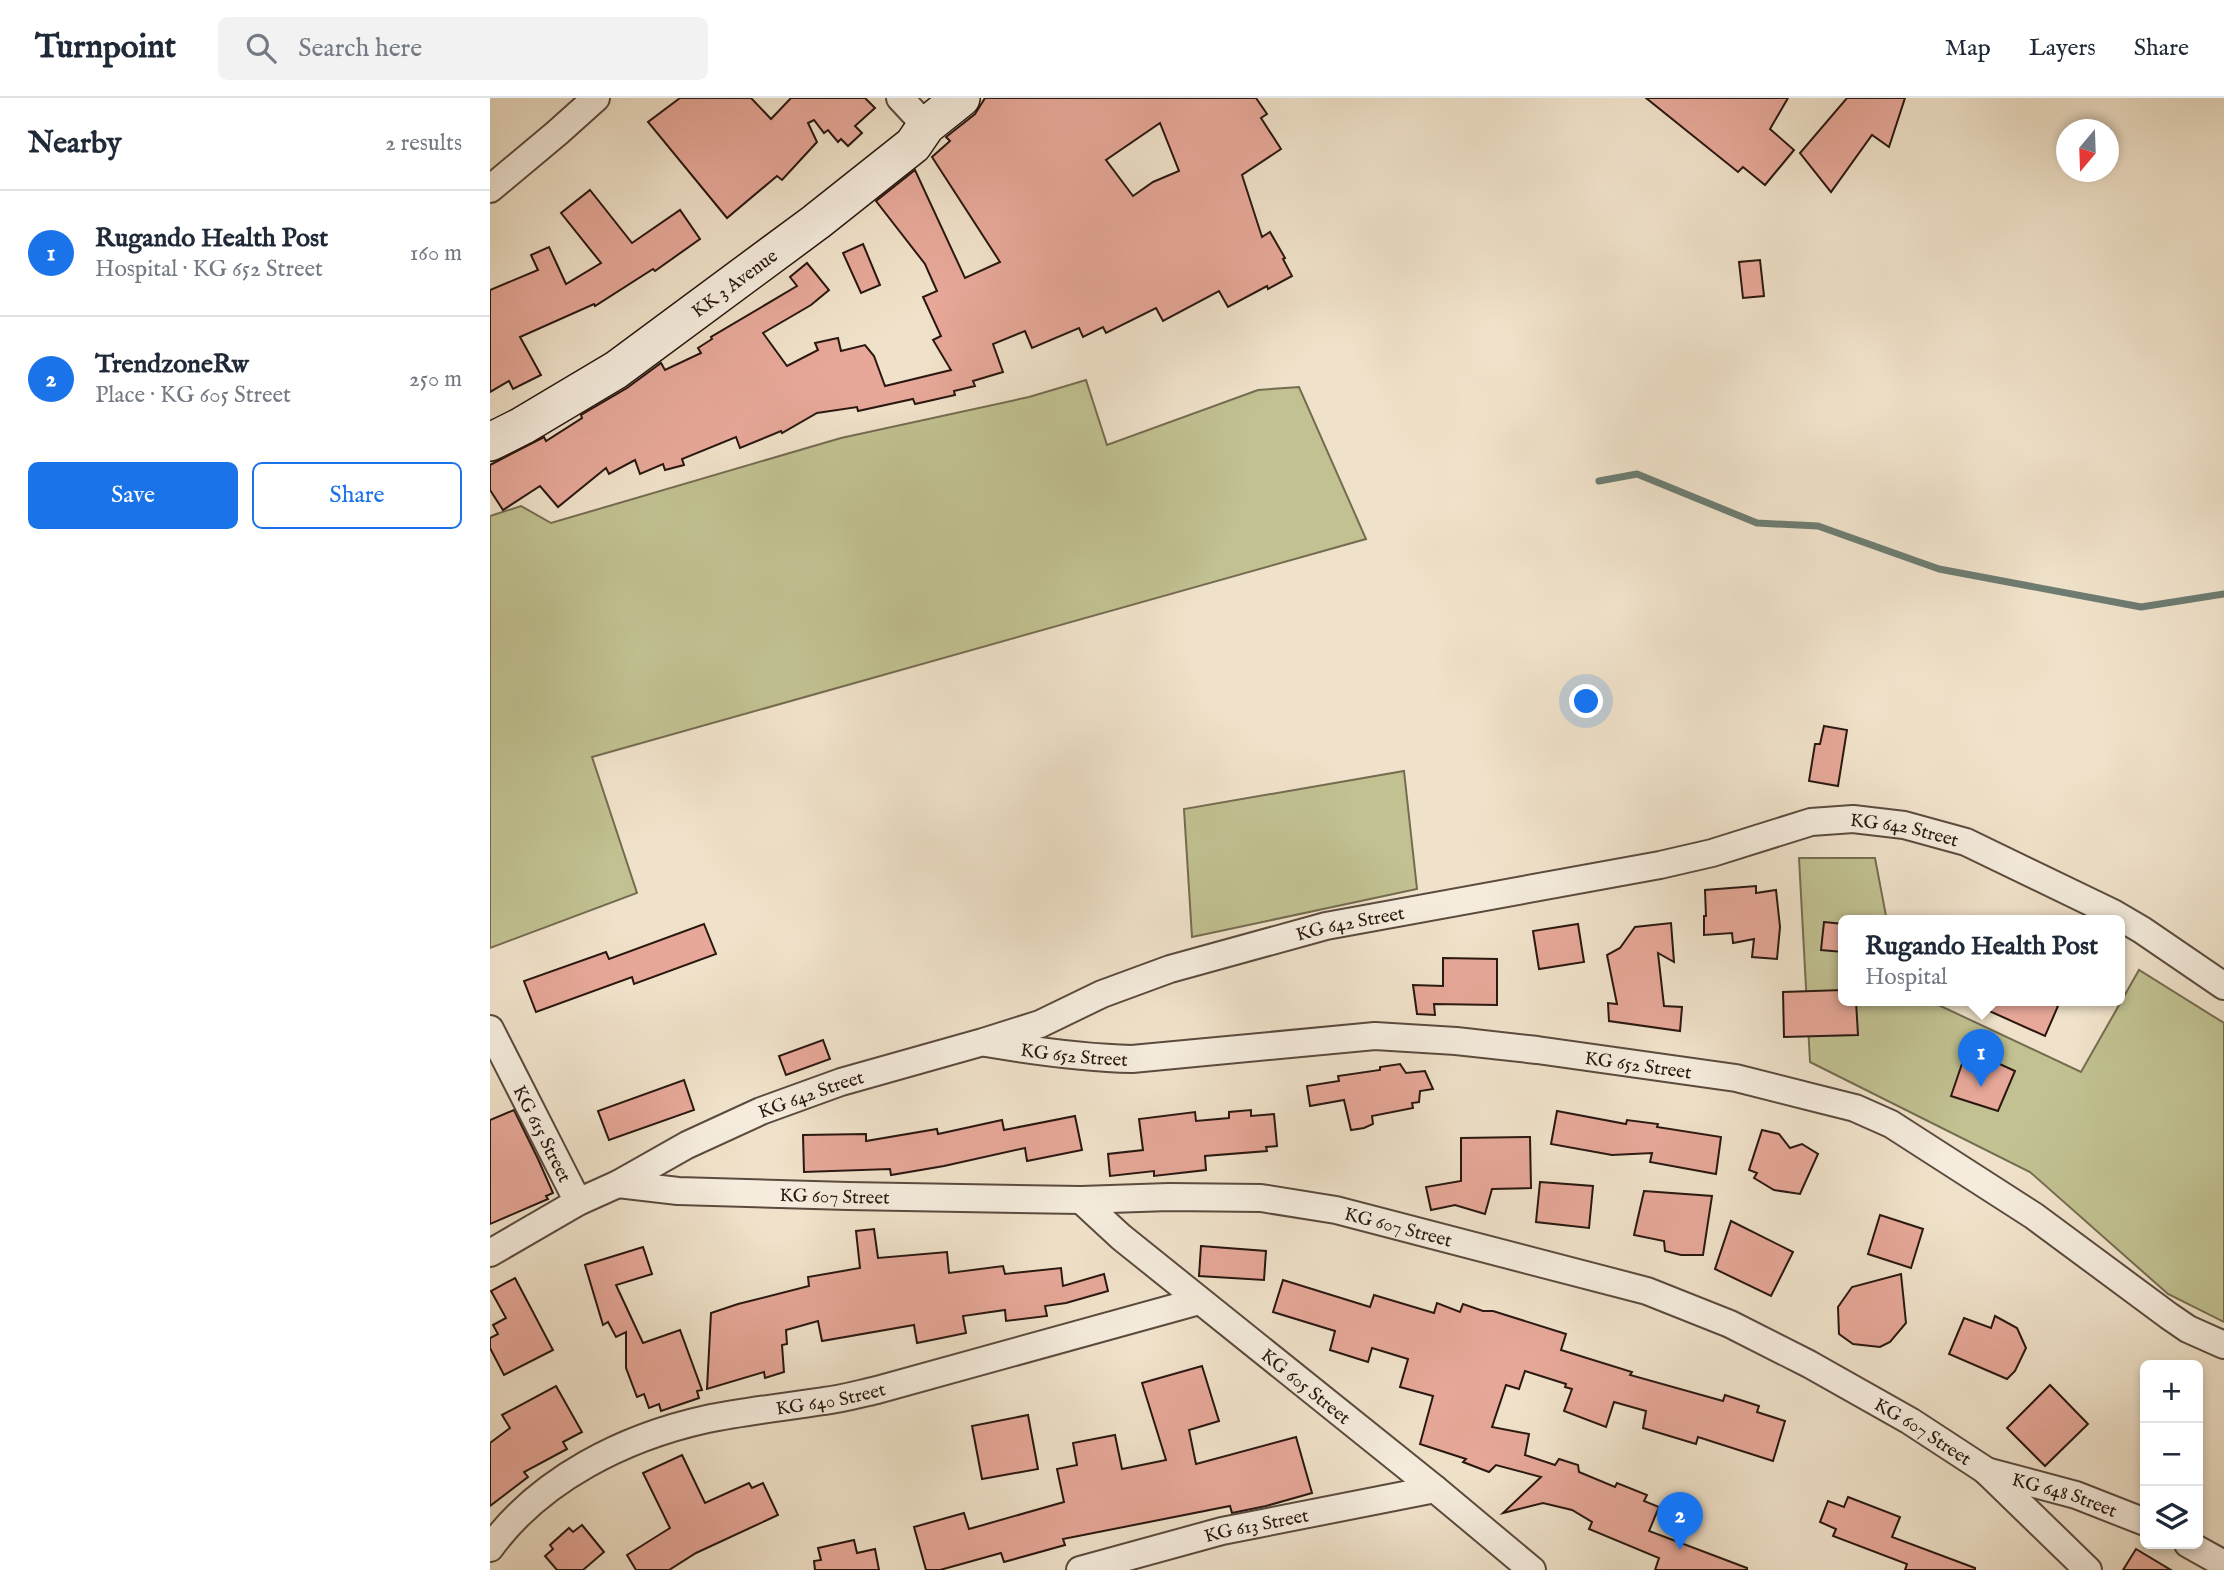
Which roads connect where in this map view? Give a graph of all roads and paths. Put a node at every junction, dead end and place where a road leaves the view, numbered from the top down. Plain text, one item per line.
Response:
1 (596, 98) edge
2 (900, 98) edge
3 (961, 98) edge
4 (926, 126) junction
5 (490, 189) edge
6 (490, 442) edge
7 (2116, 915) edge
8 (2125, 920) edge
9 (2224, 986) edge
10 (490, 1028) edge
11 (983, 1042) junction
12 (618, 1184) junction
13 (1081, 1200) junction
14 (578, 1202) junction
15 (490, 1253) edge
16 (1199, 1301) junction
17 (2224, 1345) edge
18 (1984, 1470) junction
19 (1435, 1489) junction
20 (2140, 1520) edge
21 (490, 1548) edge
22 (2197, 1549) edge
23 (2224, 1564) edge
24 (1080, 1570) edge
25 (1532, 1570) edge
26 (2088, 1570) edge

1 - 5 street
2 - 4 street
3 - 4 street, KK 3 Avenue
4 - 6 street, KK 3 Avenue
7 - 11 street, KG 642 Street
8 - 9 street, KG 642 Street
10 - 14 street, KG 615 Street
11 - 12 street, KG 642 Street
11 - 17 street, KG 652 Street
12 - 13 street, KG 607 Street
12 - 14 street, KG 642 Street
13 - 16 street, KG 605 Street
13 - 18 street, KG 607 Street
14 - 15 street, KG 642 Street
16 - 19 street, KG 605 Street
16 - 21 street, KG 640 Street
18 - 20 street, KG 648 Street
18 - 26 street, KG 607 Street
19 - 24 street, KG 613 Street
19 - 25 street, KG 605 Street
22 - 23 street

